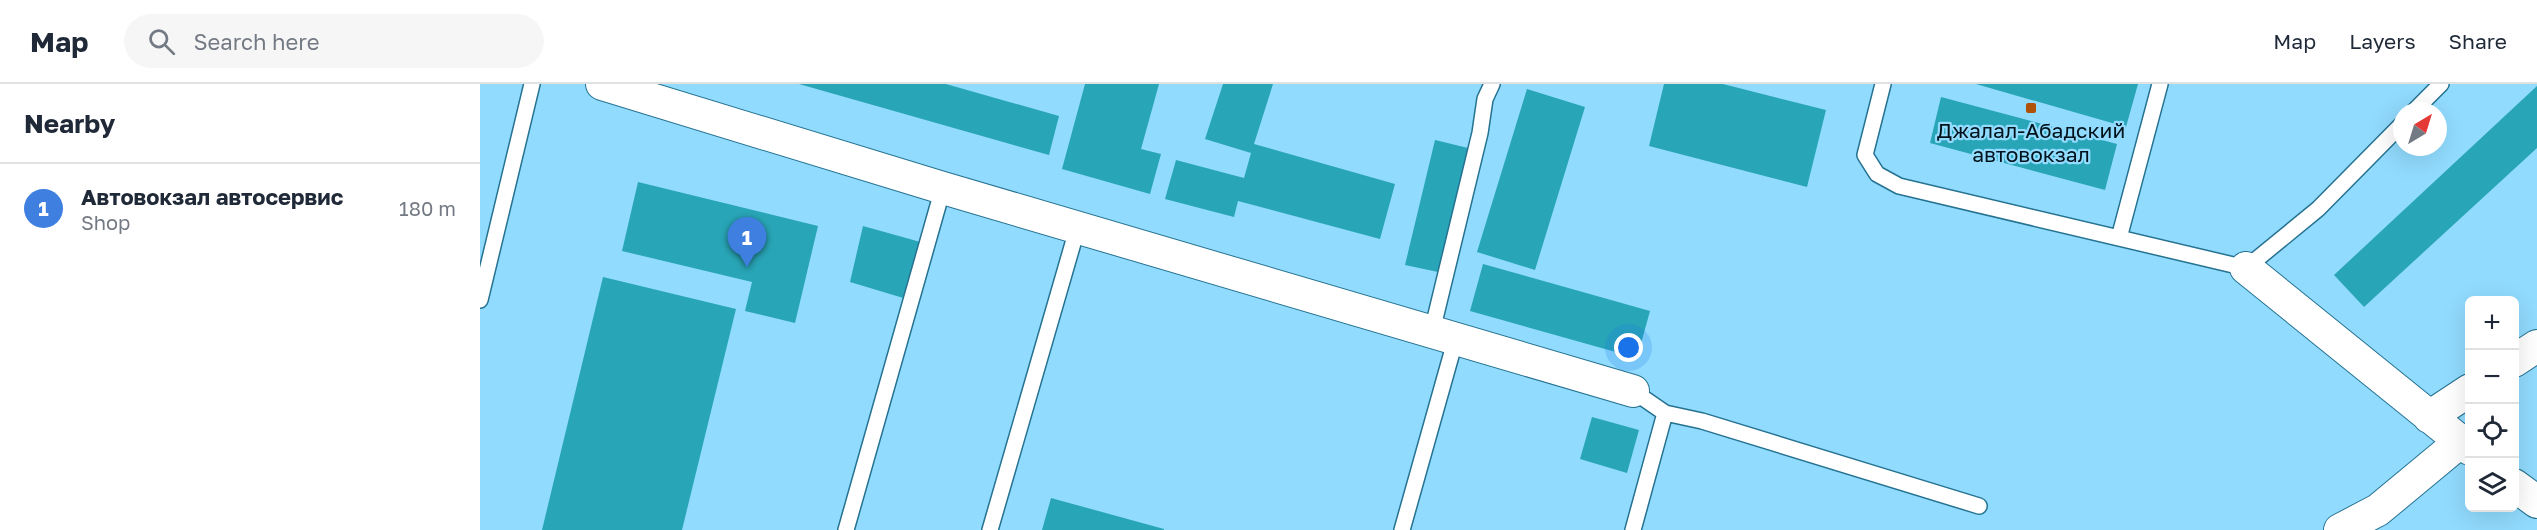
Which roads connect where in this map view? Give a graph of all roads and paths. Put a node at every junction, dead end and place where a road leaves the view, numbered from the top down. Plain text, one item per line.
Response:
1 (532, 84) edge
2 (602, 84) edge
3 (1492, 84) edge
4 (1884, 84) edge
5 (2160, 84) edge
6 (2441, 84) edge
7 (2423, 102) edge
8 (2393, 133) edge
9 (943, 188) junction
10 (1078, 226) junction
11 (2119, 238) junction
12 (2246, 268) junction
13 (480, 300) edge
14 (1444, 335) junction
15 (2537, 346) edge
16 (2519, 358) edge
17 (1633, 391) joint
18 (2465, 393) edge
19 (1665, 413) junction
20 (2429, 417) junction
21 (2465, 445) edge
22 (2519, 488) edge
23 (2537, 502) edge
24 (1978, 506) dead end
25 (846, 530) edge
26 (990, 530) edge
27 (1402, 530) edge
28 (1633, 530) edge
29 (2340, 530) edge

1 - 13 lane
2 - 9 street
3 - 14 lane
4 - 11 lane
5 - 11 lane
6 - 7 lane
8 - 12 lane
9 - 10 street
9 - 25 lane
10 - 14 street
10 - 26 lane
11 - 12 lane
12 - 20 street
14 - 17 street
14 - 27 lane
15 - 16 street
17 - 19 lane
18 - 20 street
19 - 24 lane
19 - 28 lane
20 - 21 street
21 - 29 street
22 - 23 street

